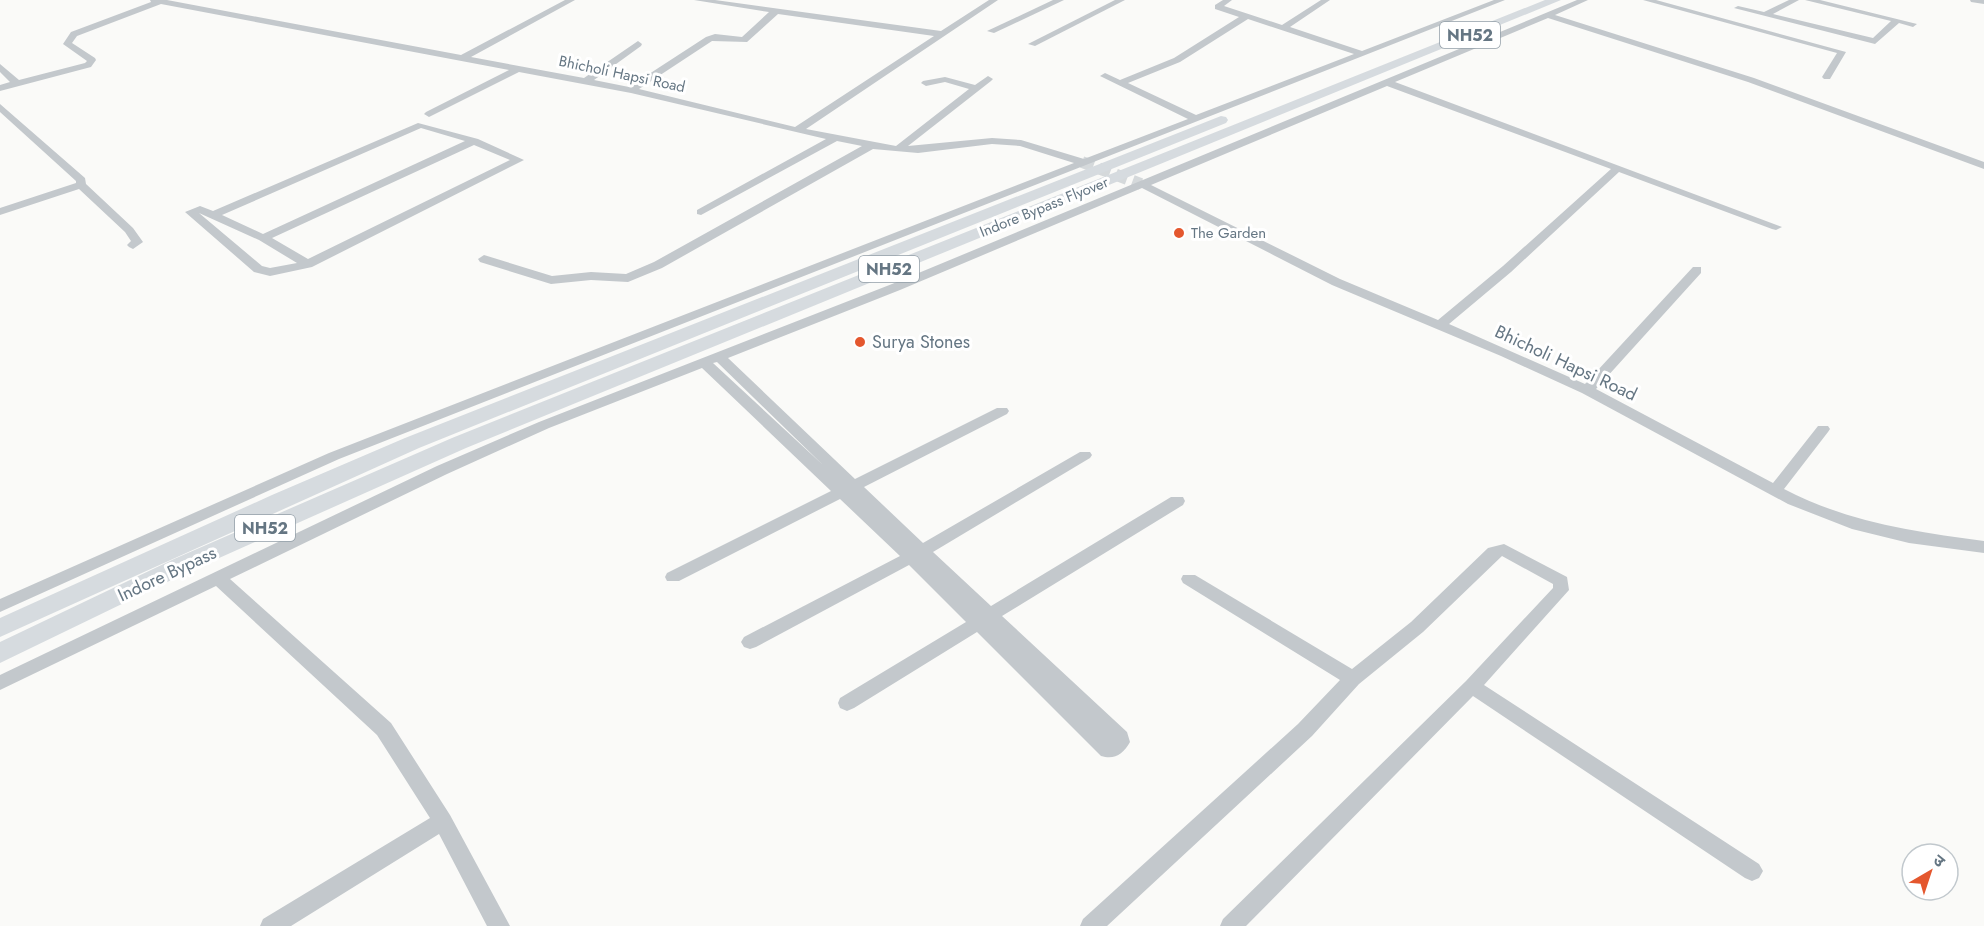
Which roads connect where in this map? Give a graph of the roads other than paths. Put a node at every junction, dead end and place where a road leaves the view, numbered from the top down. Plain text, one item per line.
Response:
1 (571, 0) edge
2 (698, 0) edge
3 (994, 0) edge
4 (1060, 0) edge
5 (1121, 0) edge
6 (1228, 0) edge
7 (1326, 0) edge
8 (1528, 0) edge
9 (1555, 0) edge
10 (1584, 0) edge
11 (1647, 0) edge
12 (1766, 0) edge
13 (1795, 0) edge
14 (1809, 0) edge
15 (1974, 0) edge
16 (156, 1) edge
17 (1494, 1) edge
18 (1984, 2) edge
19 (1784, 5) junction
20 (1738, 8) dead end
21 (776, 11) junction
22 (1858, 11) junction
23 (1766, 14) junction
24 (1244, 15) junction
25 (1547, 15) junction
26 (1850, 18) dead end
27 (1897, 20) junction
28 (1841, 24) dead end
29 (1912, 24) dead end
30 (1284, 27) junction
31 (1833, 30) junction
32 (991, 31) dead end
33 (941, 34) junction
34 (638, 44) dead end
35 (1032, 44) dead end
36 (461, 59) junction
37 (1365, 59) junction
38 (0, 67) edge
39 (516, 70) junction
40 (948, 72) dead end
41 (1105, 76) dead end
42 (1385, 76) junction
43 (1827, 77) dead end
44 (938, 78) junction
45 (988, 79) dead end
46 (585, 82) junction
47 (926, 83) dead end
48 (1120, 83) junction
49 (17, 84) junction
50 (0, 88) edge
51 (976, 88) junction
52 (630, 90) junction
53 (0, 107) edge
54 (429, 114) junction
55 (1196, 119) junction
56 (421, 126) junction
57 (797, 130) junction
58 (836, 138) junction
59 (474, 141) junction
60 (872, 145) junction
61 (898, 149) junction
62 (1082, 162) junction
63 (1984, 166) edge
64 (1618, 168) junction
65 (1141, 184) junction
66 (81, 185) junction
67 (0, 212) edge
68 (701, 212) dead end
69 (212, 215) junction
70 (1776, 227) dead end
71 (262, 238) junction
72 (133, 245) dead end
73 (484, 259) dead end
74 (308, 264) junction
75 (1697, 270) dead end
76 (1440, 325) junction
77 (713, 360) junction
78 (1587, 390) junction
79 (537, 401) junction
80 (1002, 411) dead end
81 (1823, 429) dead end
82 (1085, 455) dead end
83 (847, 489) junction
84 (1775, 490) junction
85 (1177, 501) dead end
86 (1984, 547) edge
87 (917, 554) junction
88 (673, 577) dead end
89 (216, 578) junction
90 (1189, 579) dead end
91 (0, 606) edge
92 (984, 619) junction
93 (0, 628) edge
94 (750, 642) dead end
95 (0, 653) edge
96 (1353, 679) junction
97 (0, 683) edge
98 (1472, 686) junction
99 (847, 703) dead end
100 (442, 821) junction
101 (1752, 871) dead end
102 (271, 926) edge
103 (499, 926) edge
104 (1091, 926) edge
105 (1231, 926) edge

1 - 36 street
2 - 21 street
3 - 33 street
4 - 32 street
5 - 35 street
6 - 24 street
7 - 30 street
8 - 37 highway, Indore Bypass Flyover / NH52
9 - 42 highway, Indore Bypass Flyover / NH52
10 - 25 street
11 - 43 street
12 - 19 street
13 - 19 street
14 - 22 street
15 - 18 street
16 - 36 street, Bhicholi Hapsi Road
16 - 49 street
17 - 37 street
19 - 23 street
20 - 23 street
21 - 33 street
21 - 52 street
22 - 26 street
22 - 27 street
23 - 31 street
24 - 30 street
24 - 48 street
25 - 42 street
25 - 63 street
27 - 29 street
27 - 31 street
28 - 31 street
30 - 37 street
33 - 57 street
34 - 46 street
36 - 39 street, Bhicholi Hapsi Road
37 - 55 street
37 - 79 highway, Indore Bypass Flyover / NH52
38 - 49 street
39 - 46 street, Bhicholi Hapsi Road
39 - 54 street
40 - 44 street
41 - 48 street
42 - 64 street
42 - 65 street
42 - 79 highway, Indore Bypass Flyover / NH52
44 - 47 street
44 - 51 street
45 - 51 street
46 - 52 street, Bhicholi Hapsi Road
48 - 55 street
49 - 50 street
51 - 61 street
52 - 57 street, Bhicholi Hapsi Road
53 - 66 street
54 - 56 street
54 - 56 street
55 - 62 street
56 - 59 street
56 - 69 street
57 - 58 street, Bhicholi Hapsi Road
58 - 60 street, Bhicholi Hapsi Road
58 - 68 street
59 - 71 street
59 - 74 street
60 - 61 street, Bhicholi Hapsi Road
60 - 73 street
61 - 62 street, Bhicholi Hapsi Road
62 - 79 street
64 - 70 street
64 - 76 street
65 - 76 street, Bhicholi Hapsi Road
65 - 77 street
66 - 67 street
66 - 72 street
69 - 71 street
69 - 74 street
71 - 74 street
75 - 78 street
76 - 78 street, Bhicholi Hapsi Road
77 - 79 street
77 - 83 street
78 - 84 street, Bhicholi Hapsi Road
79 - 89 street
79 - 91 street
79 - 93 highway, Indore Bypass / NH52
79 - 95 highway, Indore Bypass / NH52
80 - 83 street
81 - 84 street
82 - 87 street
83 - 87 street
83 - 88 street
84 - 86 street, Bhicholi Hapsi Road
85 - 92 street
87 - 92 street
87 - 94 street
89 - 97 street
89 - 100 street
90 - 96 street
92 - 92 street
92 - 99 street
96 - 98 street
96 - 104 street
98 - 101 street
98 - 105 street
100 - 102 street
100 - 103 street

